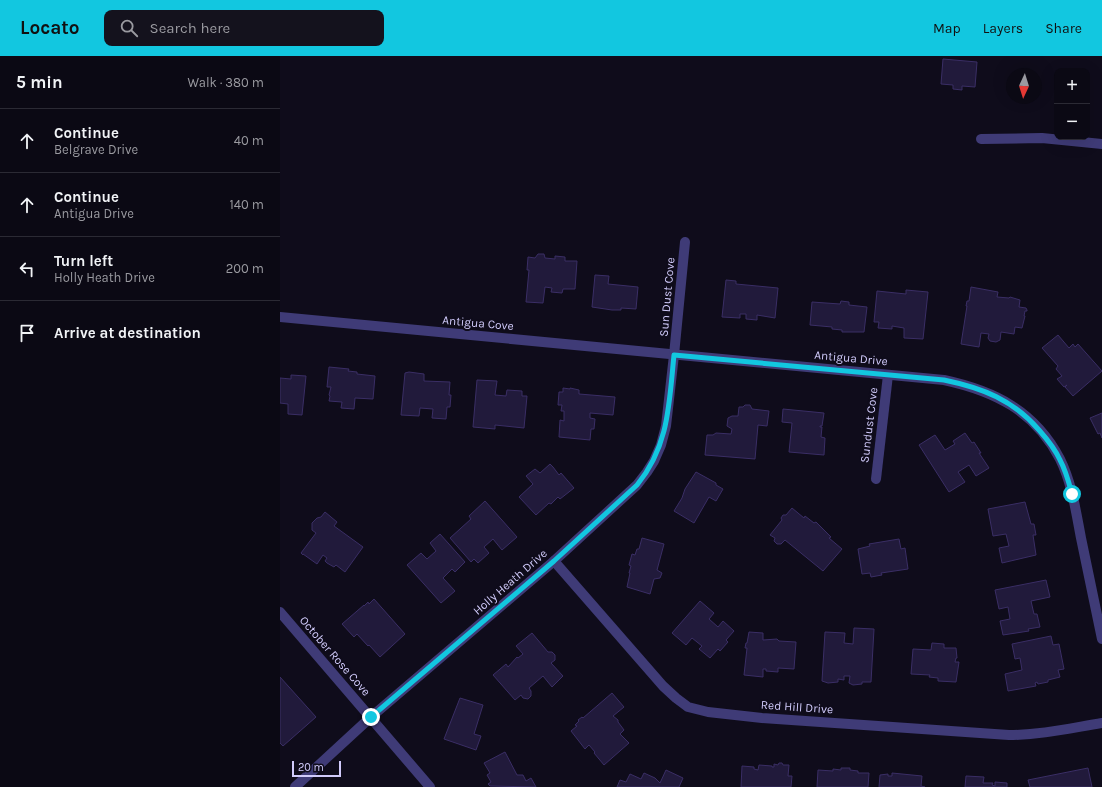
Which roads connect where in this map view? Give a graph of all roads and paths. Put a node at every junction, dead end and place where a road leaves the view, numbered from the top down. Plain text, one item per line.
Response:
1 (981, 139) dead end
2 (1102, 144) edge
3 (685, 242) dead end
4 (280, 318) edge
5 (674, 355) junction
6 (888, 375) junction
7 (876, 479) dead end
8 (554, 561) junction
9 (280, 612) edge
10 (1102, 639) edge
11 (371, 717) junction
12 (1102, 723) edge
13 (295, 787) edge
14 (430, 787) edge

1 - 2 street
3 - 5 street, Sun Dust Cove
4 - 5 street, Antigua Cove
5 - 6 street, Antigua Drive
5 - 8 street, Holly Heath Drive
6 - 7 street, Sundust Cove
6 - 10 street, Antigua Drive
8 - 11 street, Holly Heath Drive
8 - 12 street, Red Hill Drive
9 - 11 street, October Rose Cove
11 - 13 street, Holly Heath Drive
11 - 14 street, October Rose Cove

